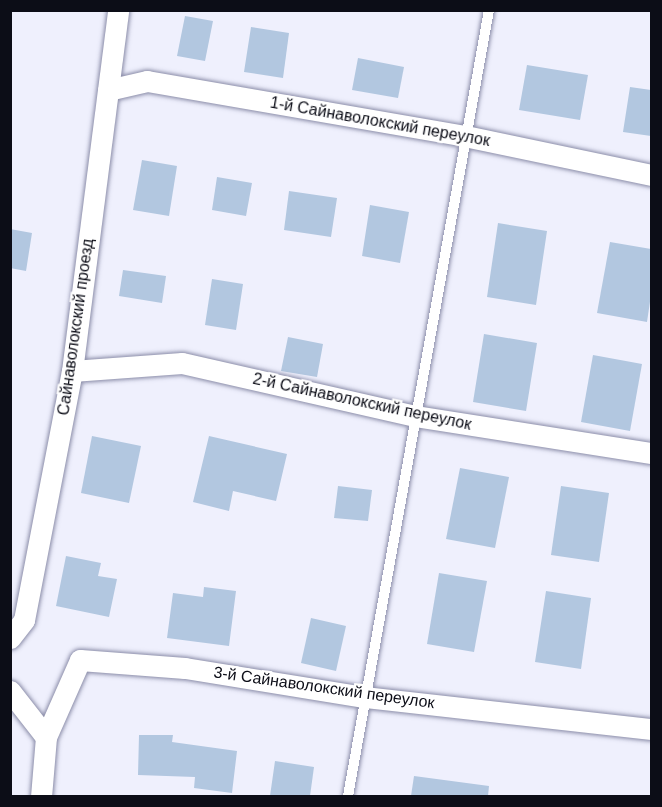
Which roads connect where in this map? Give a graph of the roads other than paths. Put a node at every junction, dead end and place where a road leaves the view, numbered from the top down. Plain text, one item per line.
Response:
1 (118, 10) edge
2 (489, 10) edge
3 (108, 90) junction
4 (465, 136) junction
5 (651, 175) edge
6 (72, 371) junction
7 (415, 416) junction
8 (651, 453) edge
9 (10, 638) edge
10 (10, 691) edge
11 (365, 697) junction
12 (651, 729) edge
13 (46, 737) junction
14 (41, 796) edge
15 (348, 796) edge

1 - 3 street, Сайнаволокский проезд
2 - 4 lane
3 - 4 street, 1-й Сайнаволокский переулок
3 - 6 street, Сайнаволокский проезд
4 - 5 street, 1-й Сайнаволокский переулок
4 - 7 lane
6 - 7 street, 2-й Сайнаволокский переулок
6 - 9 street, Сайнаволокский проезд
7 - 8 street, 2-й Сайнаволокский переулок
7 - 11 lane
10 - 13 street
11 - 12 street, 3-й Сайнаволокский переулок
11 - 13 street, 3-й Сайнаволокский переулок
11 - 15 lane
13 - 14 street

